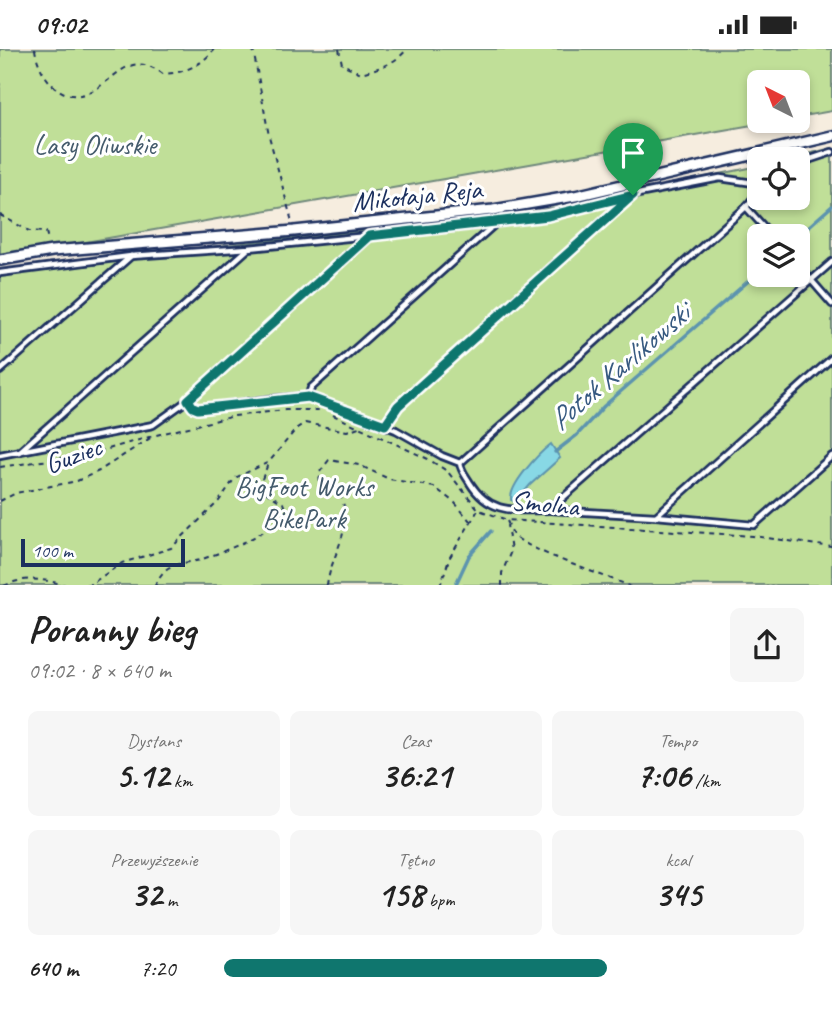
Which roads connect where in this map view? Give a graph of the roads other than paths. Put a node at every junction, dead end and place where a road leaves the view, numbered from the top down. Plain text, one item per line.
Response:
1 (832, 136) edge
2 (794, 147) edge
3 (832, 152) edge
4 (747, 159) edge
5 (810, 160) edge
6 (747, 182) edge
7 (633, 195) junction
8 (746, 207) joint
9 (496, 223) junction
10 (761, 224) edge
11 (369, 236) junction
12 (249, 248) junction
13 (131, 256) junction
14 (0, 260) edge
15 (832, 262) edge
16 (0, 273) edge
17 (810, 279) edge
18 (812, 281) junction
19 (832, 304) edge
20 (832, 358) edge
21 (0, 371) edge
22 (308, 397) junction
23 (188, 400) junction
24 (385, 425) junction
25 (18, 453) junction
26 (0, 455) edge
27 (832, 456) edge
28 (460, 463) junction
29 (549, 510) junction
30 (656, 516) junction

1 - 2 street, Mikołaja Reja
3 - 5 lane
4 - 14 street, Mikołaja Reja
6 - 7 lane
7 - 9 lane
7 - 24 lane
8 - 10 lane
8 - 28 lane
9 - 11 lane
9 - 22 lane
11 - 12 lane
11 - 23 lane
12 - 13 lane
12 - 25 lane
13 - 16 lane
13 - 21 lane
15 - 18 lane
17 - 18 lane
18 - 19 lane
18 - 29 lane
20 - 30 lane
22 - 23 lane
22 - 24 lane
23 - 25 lane
24 - 28 lane
25 - 26 lane
27 - 30 lane
28 - 29 lane
29 - 30 lane

